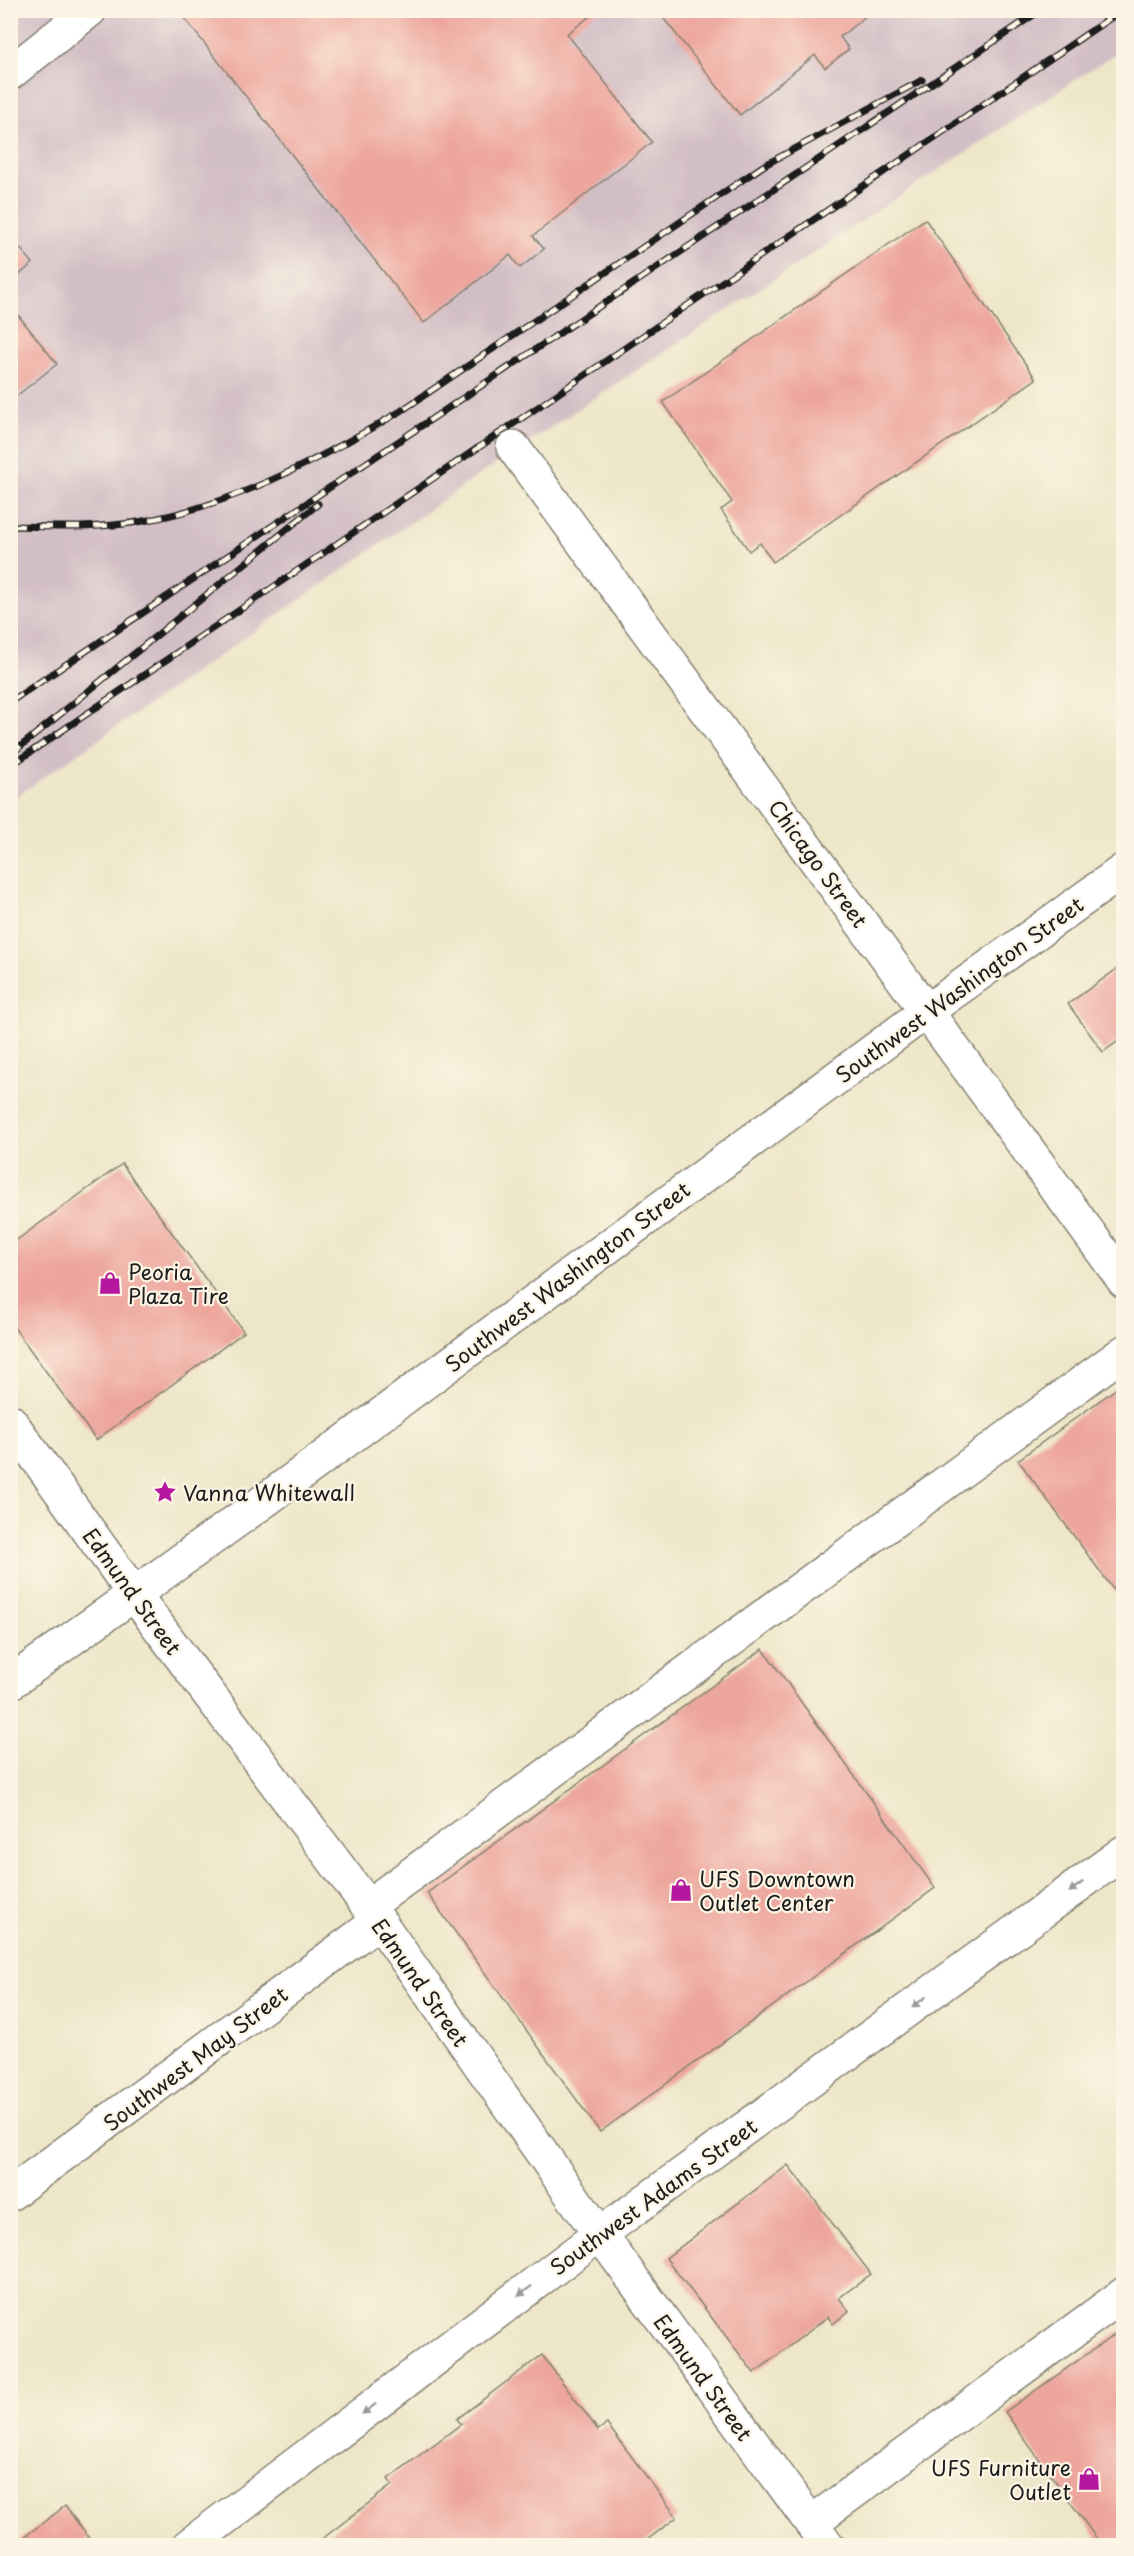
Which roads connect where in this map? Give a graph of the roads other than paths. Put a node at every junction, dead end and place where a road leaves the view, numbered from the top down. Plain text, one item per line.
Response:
1 (90, 10) edge
2 (10, 73) edge
3 (513, 447) dead end
4 (1124, 870) edge
5 (927, 1011) junction
6 (1124, 1281) edge
7 (1124, 1352) edge
8 (10, 1421) edge
9 (134, 1594) junction
10 (10, 1683) edge
11 (1124, 1852) edge
12 (373, 1913) junction
13 (10, 2194) edge
14 (600, 2234) junction
15 (1124, 2294) edge
16 (820, 2534) edge
17 (188, 2546) edge

1 - 2 main road
3 - 5 main road, Chicago Street
4 - 5 main road, Southwest Washington Street
5 - 6 main road, Chicago Street
5 - 9 main road, Southwest Washington Street
7 - 12 main road, Southwest May Street
8 - 9 main road, Edmund Street
9 - 10 main road, Southwest Washington Street
9 - 12 main road, Edmund Street
11 -> 14 main road, Southwest Adams Street
12 - 13 main road, Southwest May Street
12 - 14 main road, Edmund Street
14 - 16 main road, Edmund Street
14 -> 17 main road, Southwest Adams Street
15 - 16 main road

